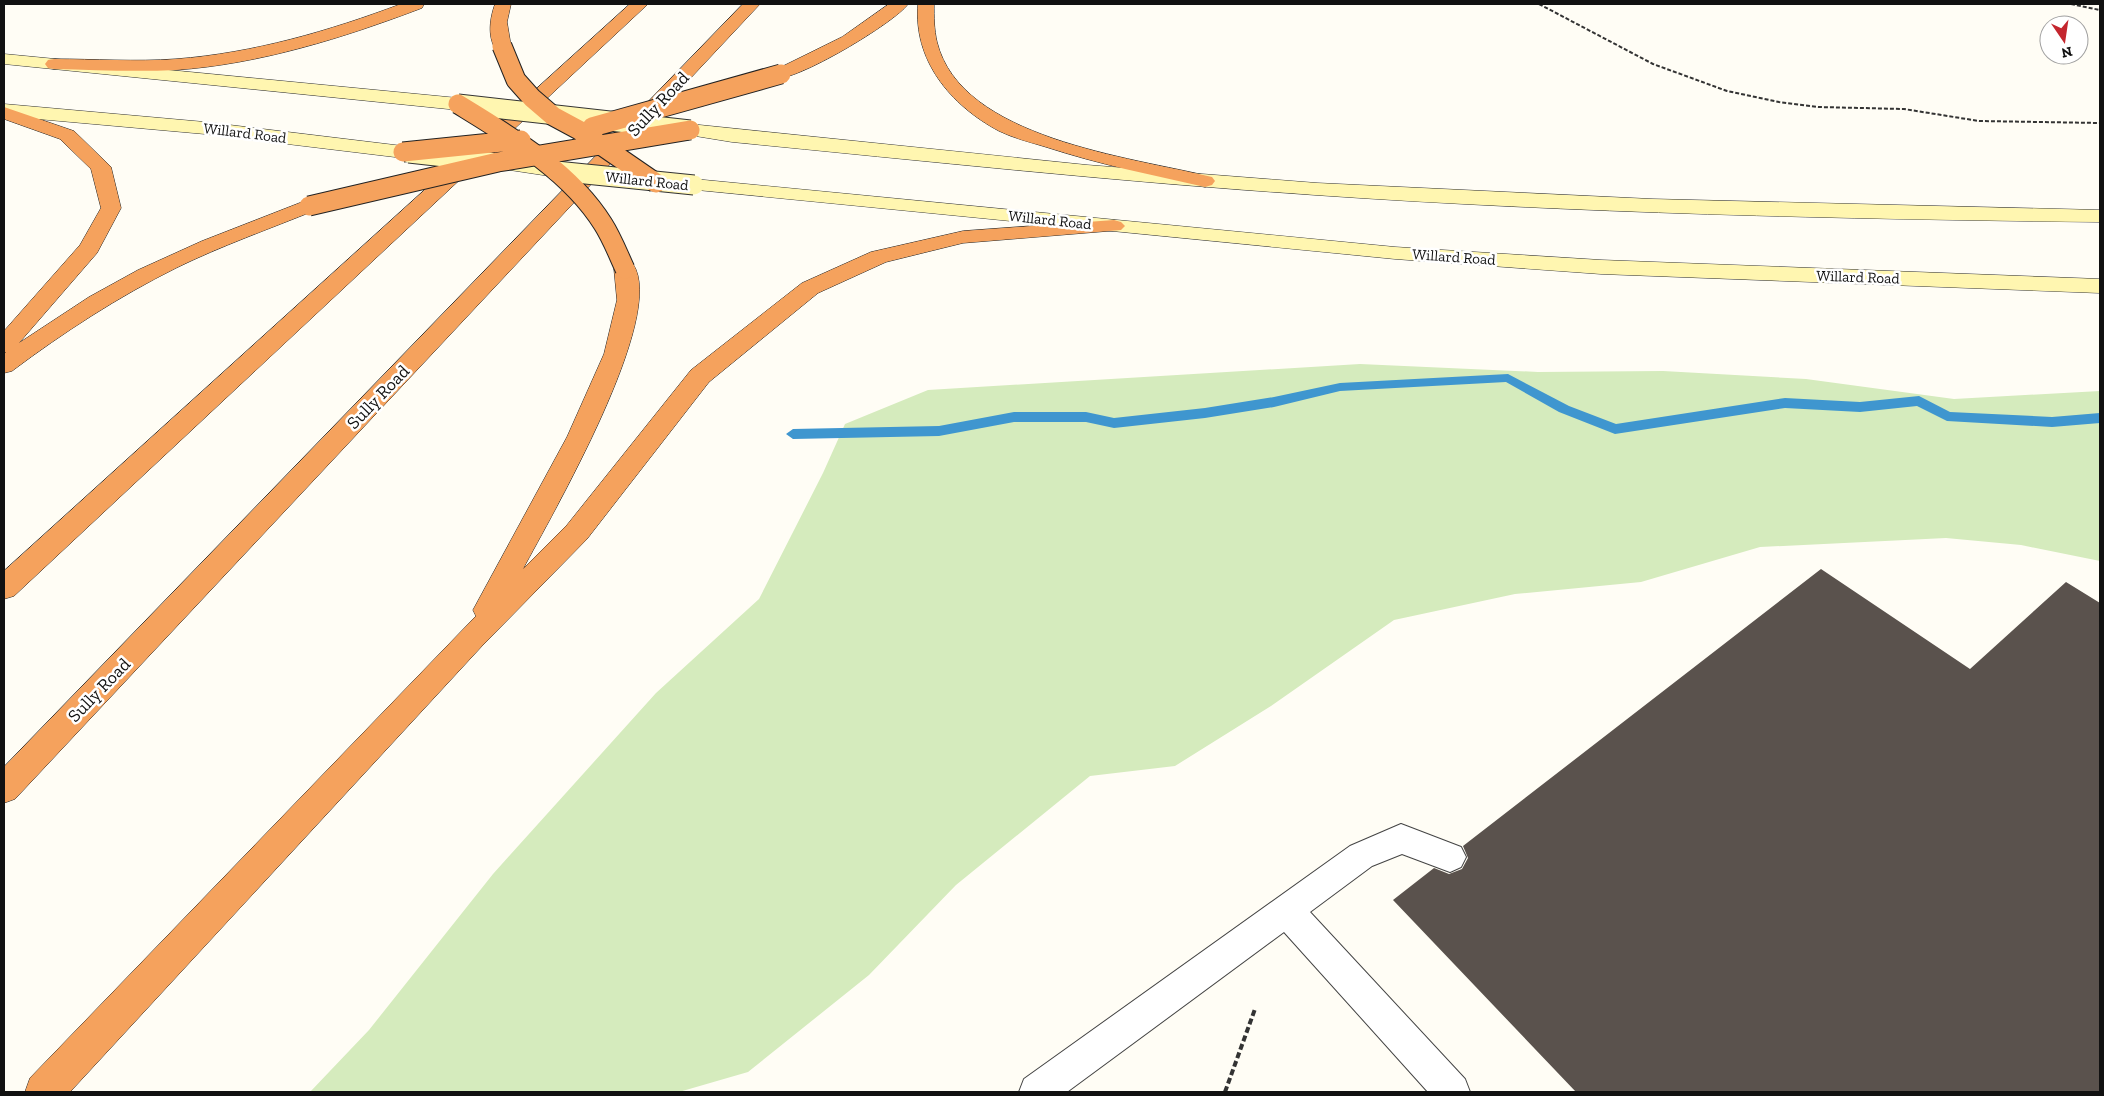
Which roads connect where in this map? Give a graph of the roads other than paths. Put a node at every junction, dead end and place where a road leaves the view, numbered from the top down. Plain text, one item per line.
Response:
1 (416, 4) edge
2 (502, 4) edge
3 (640, 4) edge
4 (752, 4) edge
5 (900, 4) edge
6 (926, 4) edge
7 (4, 59) edge
8 (54, 64) junction
9 (458, 104) junction
10 (4, 112) edge
11 (553, 116) junction
12 (616, 122) junction
13 (578, 130) junction
14 (690, 130) junction
15 (518, 141) junction
16 (594, 142) junction
17 (403, 152) junction
18 (535, 154) junction
19 (490, 162) junction
20 (556, 170) junction
21 (1205, 181) junction
22 (656, 183) junction
23 (2100, 216) edge
24 (1114, 226) junction
25 (2100, 286) edge
26 (4, 345) edge
27 (4, 365) edge
28 (4, 588) edge
29 (472, 638) junction
30 (4, 789) edge
31 (1450, 857) dead end
32 (1286, 910) junction
33 (44, 1092) edge
34 (1037, 1092) edge
35 (1452, 1092) edge

1 - 8 highway
2 - 11 highway, bridge
3 - 28 highway
4 - 30 highway, Sully Road
5 - 12 highway, bridge
6 - 21 highway
7 - 8 main road
8 - 9 main road
9 - 11 main road, bridge
9 - 15 highway, bridge
10 - 17 main road, Willard Road
10 - 26 highway
11 - 12 main road, bridge
11 - 13 highway, bridge
12 - 13 highway, bridge
12 - 14 main road, bridge
13 - 15 highway
13 - 16 highway, bridge
14 - 16 highway, bridge
14 - 21 main road
15 - 17 highway, bridge
15 - 18 highway, bridge
16 - 18 highway, bridge
16 - 22 highway, bridge
17 - 19 main road, Willard Road, bridge
18 - 19 highway, bridge
18 - 20 highway, bridge
19 - 20 main road, Willard Road, bridge
19 - 27 highway, bridge
20 - 22 main road, Willard Road, bridge
20 - 29 highway, bridge
21 - 23 main road
22 - 24 main road, Willard Road, bridge
24 - 25 main road, Willard Road
24 - 29 highway
29 - 33 highway
31 - 32 lane
32 - 34 lane
32 - 35 lane

